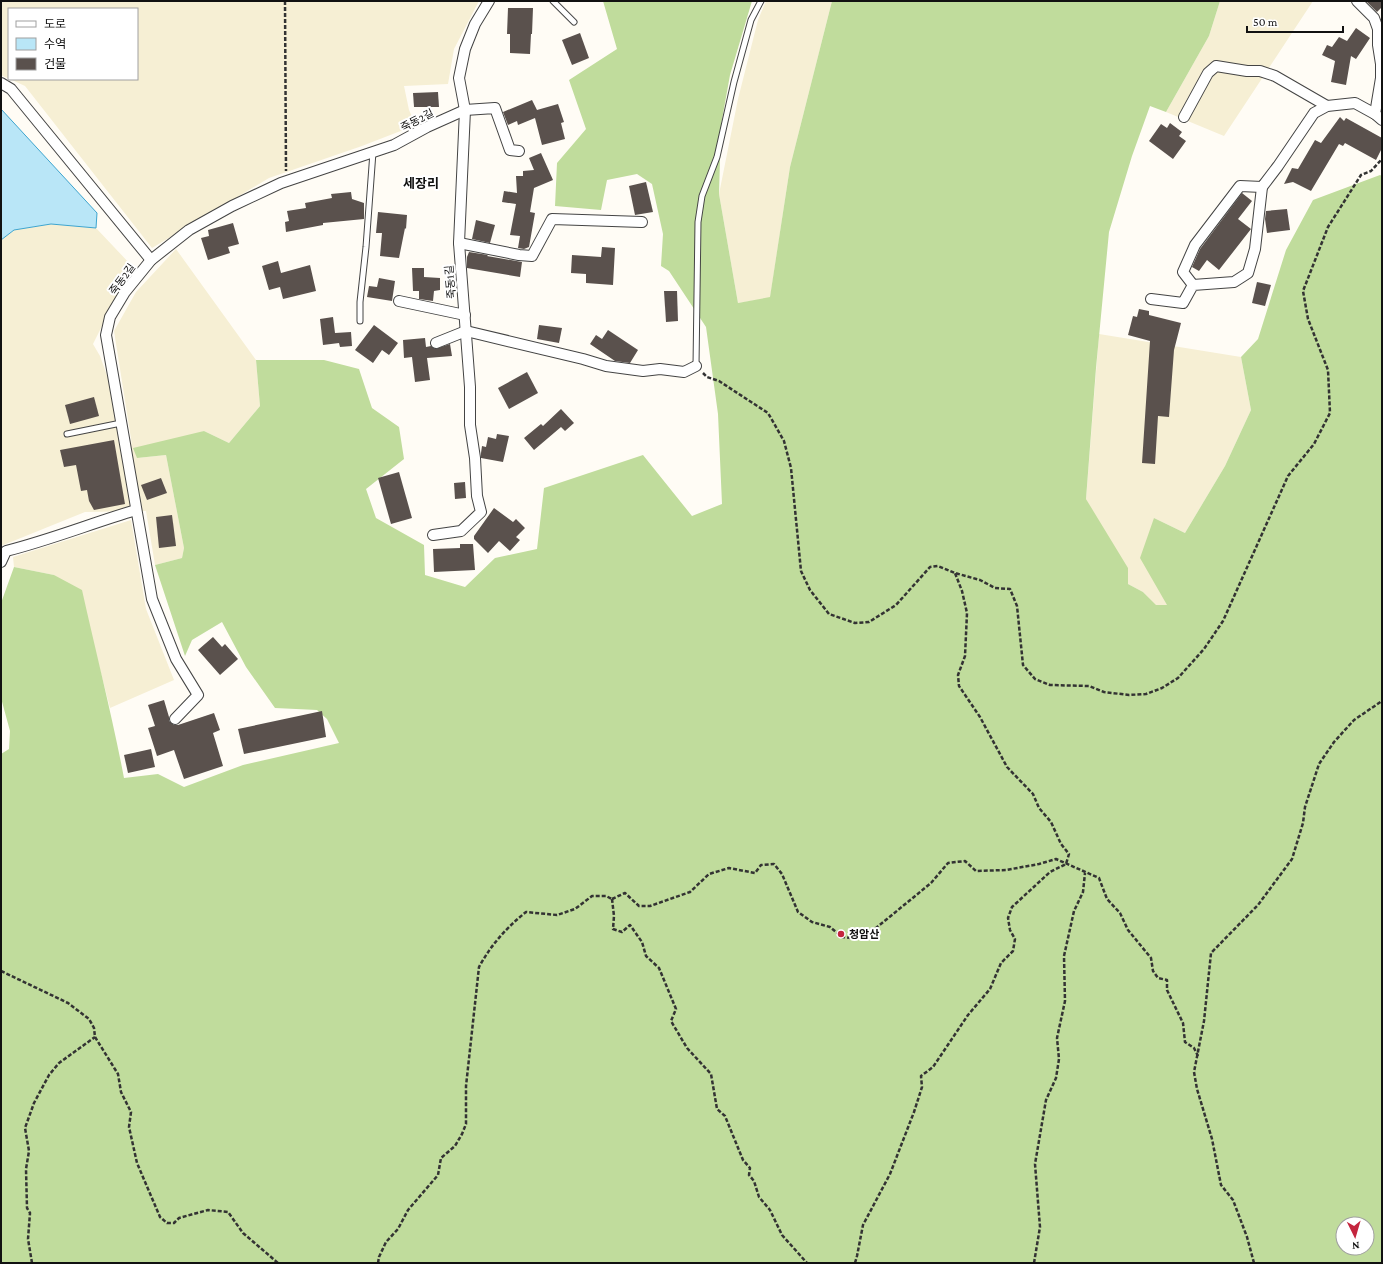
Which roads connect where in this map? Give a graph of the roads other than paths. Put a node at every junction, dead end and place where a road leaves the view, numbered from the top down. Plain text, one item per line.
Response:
1 (490, 1) edge
2 (553, 1) edge
3 (761, 1) edge
4 (1357, 1) edge
5 (574, 22) dead end
6 (1, 83) edge
7 (1326, 106) junction
8 (465, 110) junction
9 (1184, 117) dead end
10 (1379, 117) edge
11 (520, 151) dead end
12 (373, 152) junction
13 (1262, 187) junction
14 (642, 222) dead end
15 (459, 243) junction
16 (151, 260) junction
17 (1193, 285) junction
18 (1151, 299) dead end
19 (399, 301) dead end
20 (465, 315) junction
21 (360, 321) dead end
22 (466, 331) junction
23 (436, 343) dead end
24 (696, 366) joint
25 (121, 423) junction
26 (67, 434) dead end
27 (136, 510) junction
28 (433, 535) dead end
29 (1, 562) edge
30 (175, 719) dead end

1 - 8 street, 죽동1길
2 - 5 lane
3 - 24 lane
4 - 10 street
6 - 16 street
7 - 9 street
7 - 10 street
7 - 13 street
8 - 11 street
8 - 12 street, 죽동2길
8 - 15 street, 죽동1길
12 - 16 street, 죽동2길
12 - 21 lane
13 - 17 street
13 - 17 street
14 - 15 street
15 - 20 street, 죽동1길
16 - 25 street, 죽동2길
17 - 18 street
19 - 20 street
20 - 22 street, 죽동1길
22 - 23 street
22 - 24 street
22 - 28 street, 죽동1길
25 - 26 lane
25 - 27 street, 죽동2길
27 - 29 street
27 - 30 street, 죽동2길

